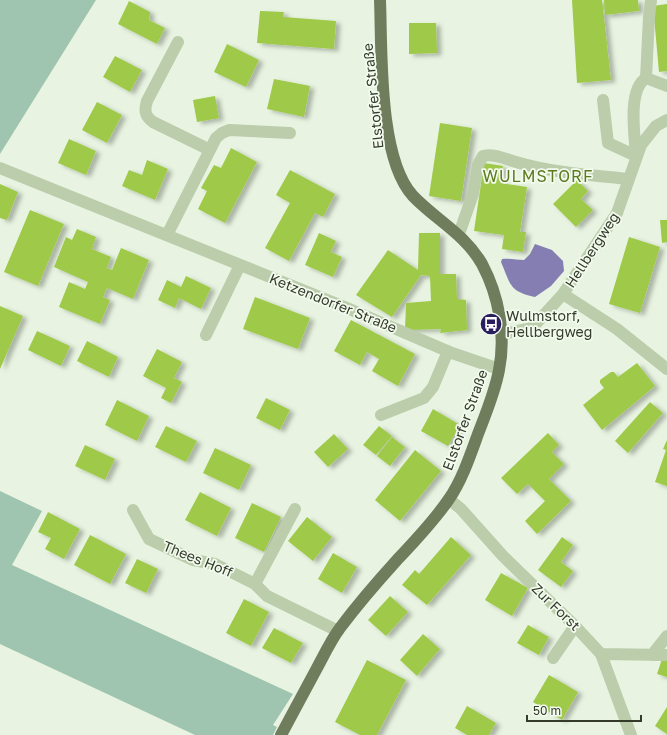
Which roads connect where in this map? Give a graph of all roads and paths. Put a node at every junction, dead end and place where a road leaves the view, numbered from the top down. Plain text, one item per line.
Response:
1 (380, 0) edge
2 (651, 0) edge
3 (178, 42) dead end
4 (646, 78) junction
5 (667, 86) edge
6 (603, 100) dead end
7 (667, 120) edge
8 (290, 133) dead end
9 (210, 150) junction
10 (636, 156) junction
11 (0, 168) edge
12 (630, 179) junction
13 (459, 234) junction
14 (167, 235) junction
15 (240, 265) junction
16 (563, 294) junction
17 (502, 334) junction
18 (206, 335) dead end
19 (448, 351) junction
20 (499, 369) junction
21 (667, 369) edge
22 (381, 415) dead end
23 (449, 499) junction
24 (295, 509) dead end
25 (133, 510) dead end
26 (255, 584) junction
27 (575, 626) junction
28 (338, 631) junction
29 (667, 636) edge
30 (601, 654) junction
31 (652, 655) junction
32 (667, 655) edge
33 (553, 658) dead end
34 (281, 735) edge
35 (631, 735) edge

1 - 13 main road, Elstorfer Straße
2 - 4 street
3 - 9 street
4 - 5 street
4 - 10 street
6 - 10 street
7 - 10 street, Hellbergweg
8 - 9 street
9 - 14 street
10 - 12 street, Hellbergweg
11 - 14 street, Ketzendorfer Straße
12 - 13 street
12 - 16 street, Hellbergweg
13 - 17 main road, Elstorfer Straße
14 - 15 street, Ketzendorfer Straße
15 - 18 street
15 - 19 street, Ketzendorfer Straße
16 - 17 street, Hellbergweg
16 - 21 street
17 - 20 main road, Elstorfer Straße
19 - 20 street, Ketzendorfer Straße
19 - 22 street
20 - 23 main road, Elstorfer Straße
23 - 27 street, Zur Forst
23 - 28 main road, Elstorfer Straße
24 - 26 street
25 - 26 street, Thees Hoff
26 - 28 street, Thees Hoff
27 - 30 street, Zur Forst
27 - 33 street
28 - 34 main road, Elstorfer Straße
29 - 31 street
30 - 31 street
30 - 35 street, Zur Forst
31 - 32 street

